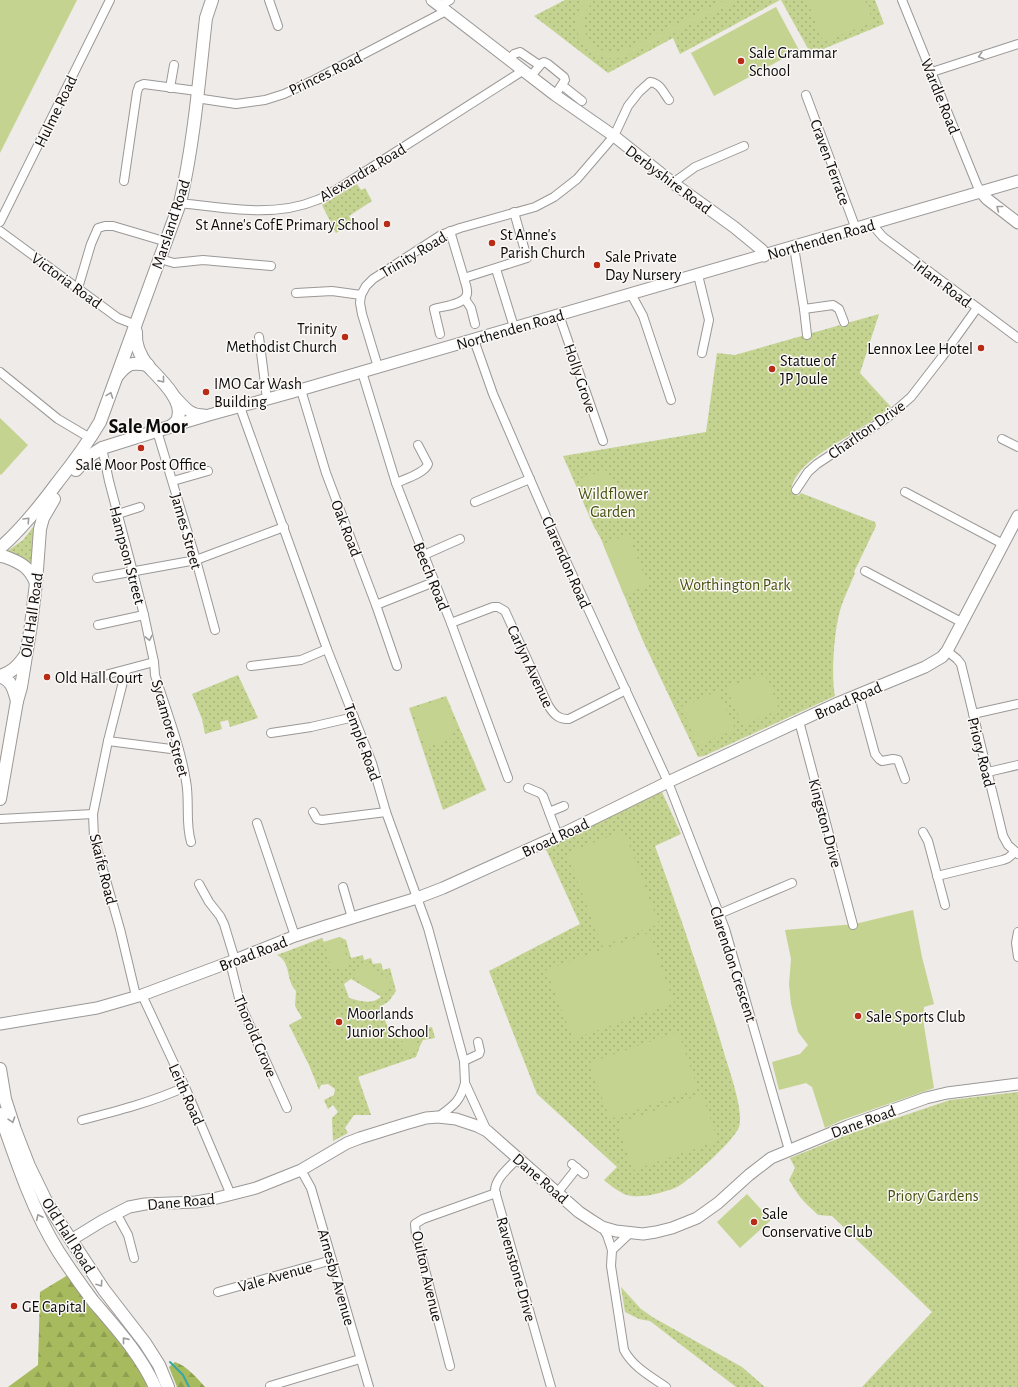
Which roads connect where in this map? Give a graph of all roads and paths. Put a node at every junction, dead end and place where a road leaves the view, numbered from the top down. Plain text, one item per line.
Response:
1 (110, 0) edge
2 (212, 0) edge
3 (269, 0) edge
4 (450, 0) edge
5 (902, 0) edge
6 (439, 6) edge
7 (278, 26) dead end
8 (1018, 44) edge
9 (510, 59) junction
10 (174, 65) dead end
11 (539, 66) junction
12 (932, 72) junction
13 (528, 73) junction
14 (563, 86) junction
15 (170, 88) junction
16 (197, 94) junction
17 (555, 95) junction
18 (806, 95) dead end
19 (669, 100) dead end
20 (576, 101) junction
21 (614, 136) junction
22 (744, 146) dead end
23 (124, 181) dead end
24 (1018, 181) edge
25 (673, 183) junction
26 (981, 192) junction
27 (180, 203) junction
28 (514, 212) junction
29 (0, 222) edge
30 (875, 223) junction
31 (1018, 223) edge
32 (856, 229) junction
33 (0, 231) edge
34 (450, 231) junction
35 (167, 242) junction
36 (794, 247) junction
37 (764, 256) junction
38 (160, 259) junction
39 (271, 266) dead end
40 (496, 269) junction
41 (698, 275) junction
42 (464, 278) junction
43 (78, 288) junction
44 (296, 293) dead end
45 (631, 294) junction
46 (361, 295) junction
47 (465, 299) junction
48 (977, 308) junction
49 (804, 309) junction
50 (559, 315) junction
51 (844, 322) dead end
52 (475, 324) dead end
53 (136, 325) junction
54 (514, 328) junction
55 (440, 334) dead end
56 (807, 335) dead end
57 (259, 337) dead end
58 (1018, 338) edge
59 (474, 340) junction
60 (702, 353) dead end
61 (148, 366) junction
62 (378, 367) junction
63 (0, 372) edge
64 (362, 372) junction
65 (116, 377) junction
66 (301, 390) junction
67 (174, 396) junction
68 (267, 399) junction
69 (671, 400) dead end
70 (240, 407) junction
71 (208, 415) junction
72 (170, 427) junction
73 (157, 431) junction
74 (90, 438) junction
75 (1002, 438) dead end
76 (603, 441) dead end
77 (418, 445) dead end
78 (1018, 447) edge
79 (102, 448) junction
80 (208, 471) dead end
81 (530, 479) junction
82 (173, 482) junction
83 (396, 483) junction
84 (796, 490) dead end
85 (905, 492) dead end
86 (475, 502) dead end
87 (140, 507) dead end
88 (117, 511) junction
89 (1018, 516) edge
90 (284, 527) junction
91 (40, 529) joint
92 (460, 539) dead end
93 (1003, 544) junction
94 (0, 548) edge
95 (424, 555) junction
96 (0, 556) edge
97 (196, 560) junction
98 (134, 572) junction
99 (865, 572) dead end
100 (96, 578) dead end
101 (434, 582) junction
102 (36, 583) junction
103 (376, 605) junction
104 (144, 615) junction
105 (963, 622) junction
106 (452, 623) junction
107 (98, 625) dead end
108 (215, 630) dead end
109 (327, 649) junction
110 (947, 651) junction
111 (26, 655) junction
112 (154, 662) junction
113 (251, 666) dead end
114 (396, 666) dead end
115 (129, 669) junction
116 (0, 676) edge
117 (90, 679) dead end
118 (626, 690) junction
119 (859, 695) junction
120 (16, 701) junction
121 (1018, 704) edge
122 (973, 714) junction
123 (354, 717) junction
124 (799, 721) junction
125 (271, 733) dead end
126 (108, 741) junction
127 (179, 750) junction
128 (1018, 766) edge
129 (988, 772) junction
130 (508, 778) dead end
131 (905, 779) dead end
132 (668, 782) junction
133 (528, 788) dead end
134 (0, 799) edge
135 (564, 806) dead end
136 (313, 812) dead end
137 (386, 812) junction
138 (549, 812) junction
139 (93, 814) junction
140 (0, 819) edge
141 (257, 823) dead end
142 (923, 832) dead end
143 (558, 836) junction
144 (191, 842) dead end
145 (1017, 853) edge
146 (937, 876) junction
147 (792, 883) dead end
148 (199, 884) dead end
149 (343, 887) dead end
150 (417, 898) junction
151 (945, 905) dead end
152 (719, 914) junction
153 (352, 918) junction
154 (853, 924) dead end
155 (1018, 932) edge
156 (295, 936) junction
157 (1018, 957) edge
158 (233, 961) junction
159 (139, 995) junction
160 (0, 1024) edge
161 (478, 1042) dead end
162 (464, 1060) junction
163 (0, 1069) edge
164 (465, 1083) junction
165 (1018, 1084) edge
166 (185, 1087) junction
167 (286, 1108) dead end
168 (0, 1114) edge
169 (438, 1117) junction
170 (82, 1120) dead end
171 (487, 1131) junction
172 (789, 1150) junction
173 (518, 1158) junction
174 (578, 1169) dead end
175 (301, 1170) junction
176 (558, 1192) junction
177 (496, 1193) junction
178 (231, 1195) junction
179 (116, 1213) junction
180 (602, 1227) junction
181 (630, 1233) junction
182 (71, 1240) junction
183 (612, 1250) junction
184 (58, 1251) junction
185 (134, 1258) dead end
186 (332, 1260) junction
187 (218, 1292) dead end
188 (360, 1359) junction
189 (450, 1366) dead end
190 (269, 1384) edge
191 (155, 1387) edge
192 (168, 1387) edge
193 (369, 1387) edge
194 (551, 1387) edge
195 (666, 1387) edge

1 - 29 street, Hulme Road
2 - 16 main road, Marsland Road
3 - 7 street
4 - 6 street, Princes Road
5 - 12 street, Wardle Road
6 - 9 main road, Derbyshire Road
6 - 16 street, Princes Road
8 -> 12 street
9 - 11 street, Derbyshire Road
9 - 13 main road, Derbyshire Road
10 - 15 street
11 - 13 street
11 - 14 street, Derbyshire Road
12 - 26 street, Wardle Road
13 - 17 main road, Derbyshire Road
13 - 27 street, Alexandra Road
14 - 17 street
14 - 20 street, Derbyshire Road
15 - 16 street, Princes Road
15 - 23 street, Princes Road
16 - 27 main road, Marsland Road
17 - 20 main road, Derbyshire Road
18 - 32 street, Craven Terrace
19 - 21 street, Trinity Road
20 - 21 main road, Derbyshire Road
21 - 25 main road, Derbyshire Road
21 - 28 street, Trinity Road
22 - 25 street
24 - 26 main road, Northenden Road
25 - 37 main road, Derbyshire Road
26 - 30 main road, Northenden Road
31 -> 26 main road
27 - 35 main road, Marsland Road
28 - 34 street, Trinity Road
28 - 40 street
30 - 32 main road, Northenden Road
30 - 48 street, Irlam Road
32 - 36 main road, Northenden Road
33 - 43 street, Victoria Road
34 - 42 street
34 - 46 street, Trinity Road
35 - 38 main road, Marsland Road
35 - 43 street
36 - 37 main road, Northenden Road
36 - 49 street
37 - 41 main road, Northenden Road
38 - 39 street
38 - 53 main road, Marsland Road
40 - 42 street
40 - 54 street
41 - 45 main road, Northenden Road
41 - 60 street
42 - 47 street
43 - 53 street, Victoria Road
44 - 46 street
45 - 50 main road, Northenden Road
45 - 69 street
46 - 62 street
47 - 52 street
47 - 55 street
48 - 58 street, Irlam Road
48 - 84 street, Charlton Drive
49 - 51 street
49 - 56 street
50 - 54 main road, Northenden Road
50 - 76 street, Holly Grove
53 - 61 main road
53 - 65 main road, Marsland Road
54 - 59 main road, Northenden Road
57 - 68 street
59 - 62 main road, Northenden Road
59 - 81 street, Clarendon Road
61 - 65 main road
61 -> 67 main road
62 - 64 main road, Northenden Road
63 - 74 street
64 - 66 main road, Northenden Road
64 - 83 street, Beech Road
74 -> 65 main road, Marsland Road
66 - 68 main road, Northenden Road
66 - 103 street, Oak Road
67 - 71 main road
67 - 72 main road
68 - 70 main road, Northenden Road
70 - 71 main road, Northenden Road
70 - 90 street, Temple Road
71 - 72 main road, Northenden Road
72 - 73 main road, Northenden Road
73 - 79 main road, Northenden Road
73 - 82 street, James Street
94 -> 74 main road
75 - 78 street
77 - 83 street
79 - 88 street, Hampson Street
79 - 91 main road, Northenden Road
80 - 82 street
81 - 86 street
81 - 118 street, Clarendon Road
82 - 97 street, James Street
83 - 95 street, Beech Road
85 - 93 street
87 - 88 street
88 - 98 street, Hampson Street
89 - 93 main road, Broad Road
90 - 97 street
90 - 109 street, Temple Road
91 - 102 main road, Old Hall Road
92 - 95 street
93 - 105 main road, Broad Road
95 - 101 street, Beech Road
96 - 102 main road
97 - 98 street
97 - 108 street, James Street
98 - 100 street
98 - 104 street, Hampson Street
99 - 105 street
101 - 103 street
101 - 106 street, Beech Road
102 - 111 main road, Old Hall Road
103 - 114 street, Oak Road
104 - 107 street
104 -> 112 street, Hampson Street
105 - 110 main road, Broad Road
106 - 118 street, Carlyn Avenue
106 - 130 street, Beech Road
109 - 113 street
109 - 123 street, Temple Road
110 - 119 main road, Broad Road
110 - 122 street, Priory Road
111 - 116 main road
111 - 120 main road, Old Hall Road
112 - 115 street
112 - 127 street, Sycamore Street
115 - 117 street
115 - 126 street, Skaife Road
116 - 120 main road, Old Hall Road
118 - 132 street, Clarendon Road
119 - 124 main road, Broad Road
119 - 131 street
120 - 134 main road, Old Hall Road
121 - 122 street
122 - 129 street, Priory Road
123 - 125 street
123 - 137 street, Temple Road
124 - 132 main road, Broad Road
124 - 154 street, Kingston Drive
126 - 127 street
126 - 139 street, Skaife Road
127 - 144 street, Sycamore Street
128 - 129 street
129 - 145 street, Priory Road
132 - 143 main road, Broad Road
132 - 152 street, Clarendon Crescent
133 - 138 street
135 - 138 street
136 - 137 street
137 - 150 street, Temple Road
138 - 143 street
139 - 140 street
139 - 159 street, Skaife Road
141 - 156 street
142 - 146 street
143 - 150 main road, Broad Road
145 - 146 street
146 - 151 street
147 - 152 street
148 - 158 street, Thorold Grove
149 - 153 street
150 - 153 main road, Broad Road
150 - 162 street, Temple Road
152 - 172 street, Clarendon Crescent
153 - 156 main road, Broad Road
155 - 157 street
156 - 158 main road, Broad Road
158 - 159 main road, Broad Road
158 - 167 street, Thorold Grove
159 - 160 main road, Broad Road
159 - 166 street, Leith Road
161 - 162 street
162 - 164 street, Temple Road
163 -> 182 main road, Old Hall Road
164 - 169 street, Temple Road
164 - 171 street, Temple Road
165 - 172 main road, Dane Road
166 - 170 street
166 - 178 street, Leith Road
184 -> 168 main road, Old Hall Road
169 - 171 main road, Dane Road
169 - 175 main road, Dane Road
171 - 173 main road, Dane Road
172 - 181 main road, Dane Road
173 - 176 main road, Dane Road
173 - 177 street
174 - 176 street
175 - 178 main road, Dane Road
175 - 186 street, Arnesby Avenue
176 - 180 main road, Dane Road
177 - 189 street, Oulton Avenue
177 - 194 street, Ravenstone Drive
178 - 179 main road, Dane Road
179 - 182 main road, Dane Road
179 - 185 street
180 - 181 main road, Dane Road
180 - 183 street
181 - 183 street
182 - 184 main road, Dane Road
182 -> 192 main road, Old Hall Road
183 - 195 street
191 -> 184 main road, Old Hall Road
186 - 187 street, Vale Avenue
186 - 188 street, Arnesby Avenue
188 - 190 street
188 - 193 street, Arnesby Avenue

